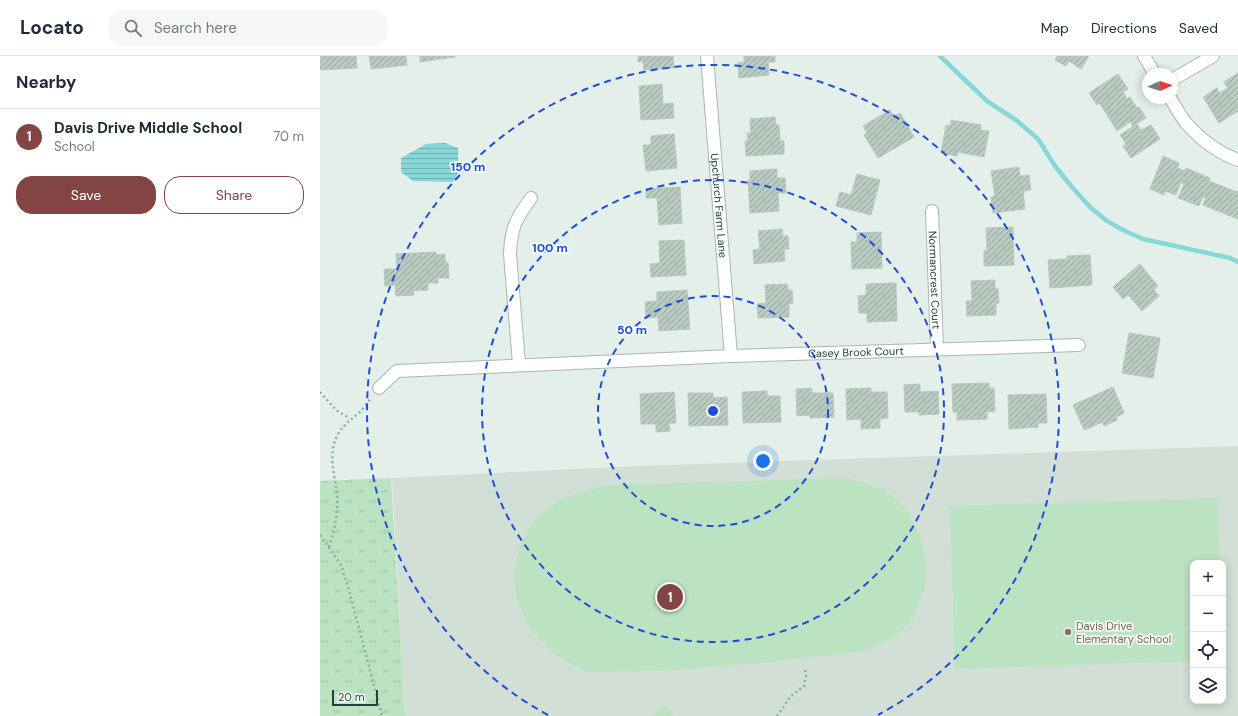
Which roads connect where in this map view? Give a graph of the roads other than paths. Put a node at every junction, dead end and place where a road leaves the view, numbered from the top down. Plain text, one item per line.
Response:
1 (707, 56) edge
2 (1144, 56) edge
3 (1213, 56) edge
4 (1151, 68) edge
5 (1178, 76) edge
6 (1174, 104) edge
7 (1238, 160) edge
8 (531, 198) dead end
9 (932, 210) dead end
10 (1079, 345) dead end
11 (937, 349) junction
12 (731, 356) junction
13 (519, 364) junction
14 (379, 388) road end

1 - 12 street, Upchurch Farm Lane
2 - 4 street
3 - 5 street
6 - 7 street
8 - 13 street
9 - 11 street, Normancrest Court
10 - 11 street, Casey Brook Court
11 - 12 street, Casey Brook Court
12 - 13 street, Casey Brook Court
13 - 14 street, Casey Brook Court

